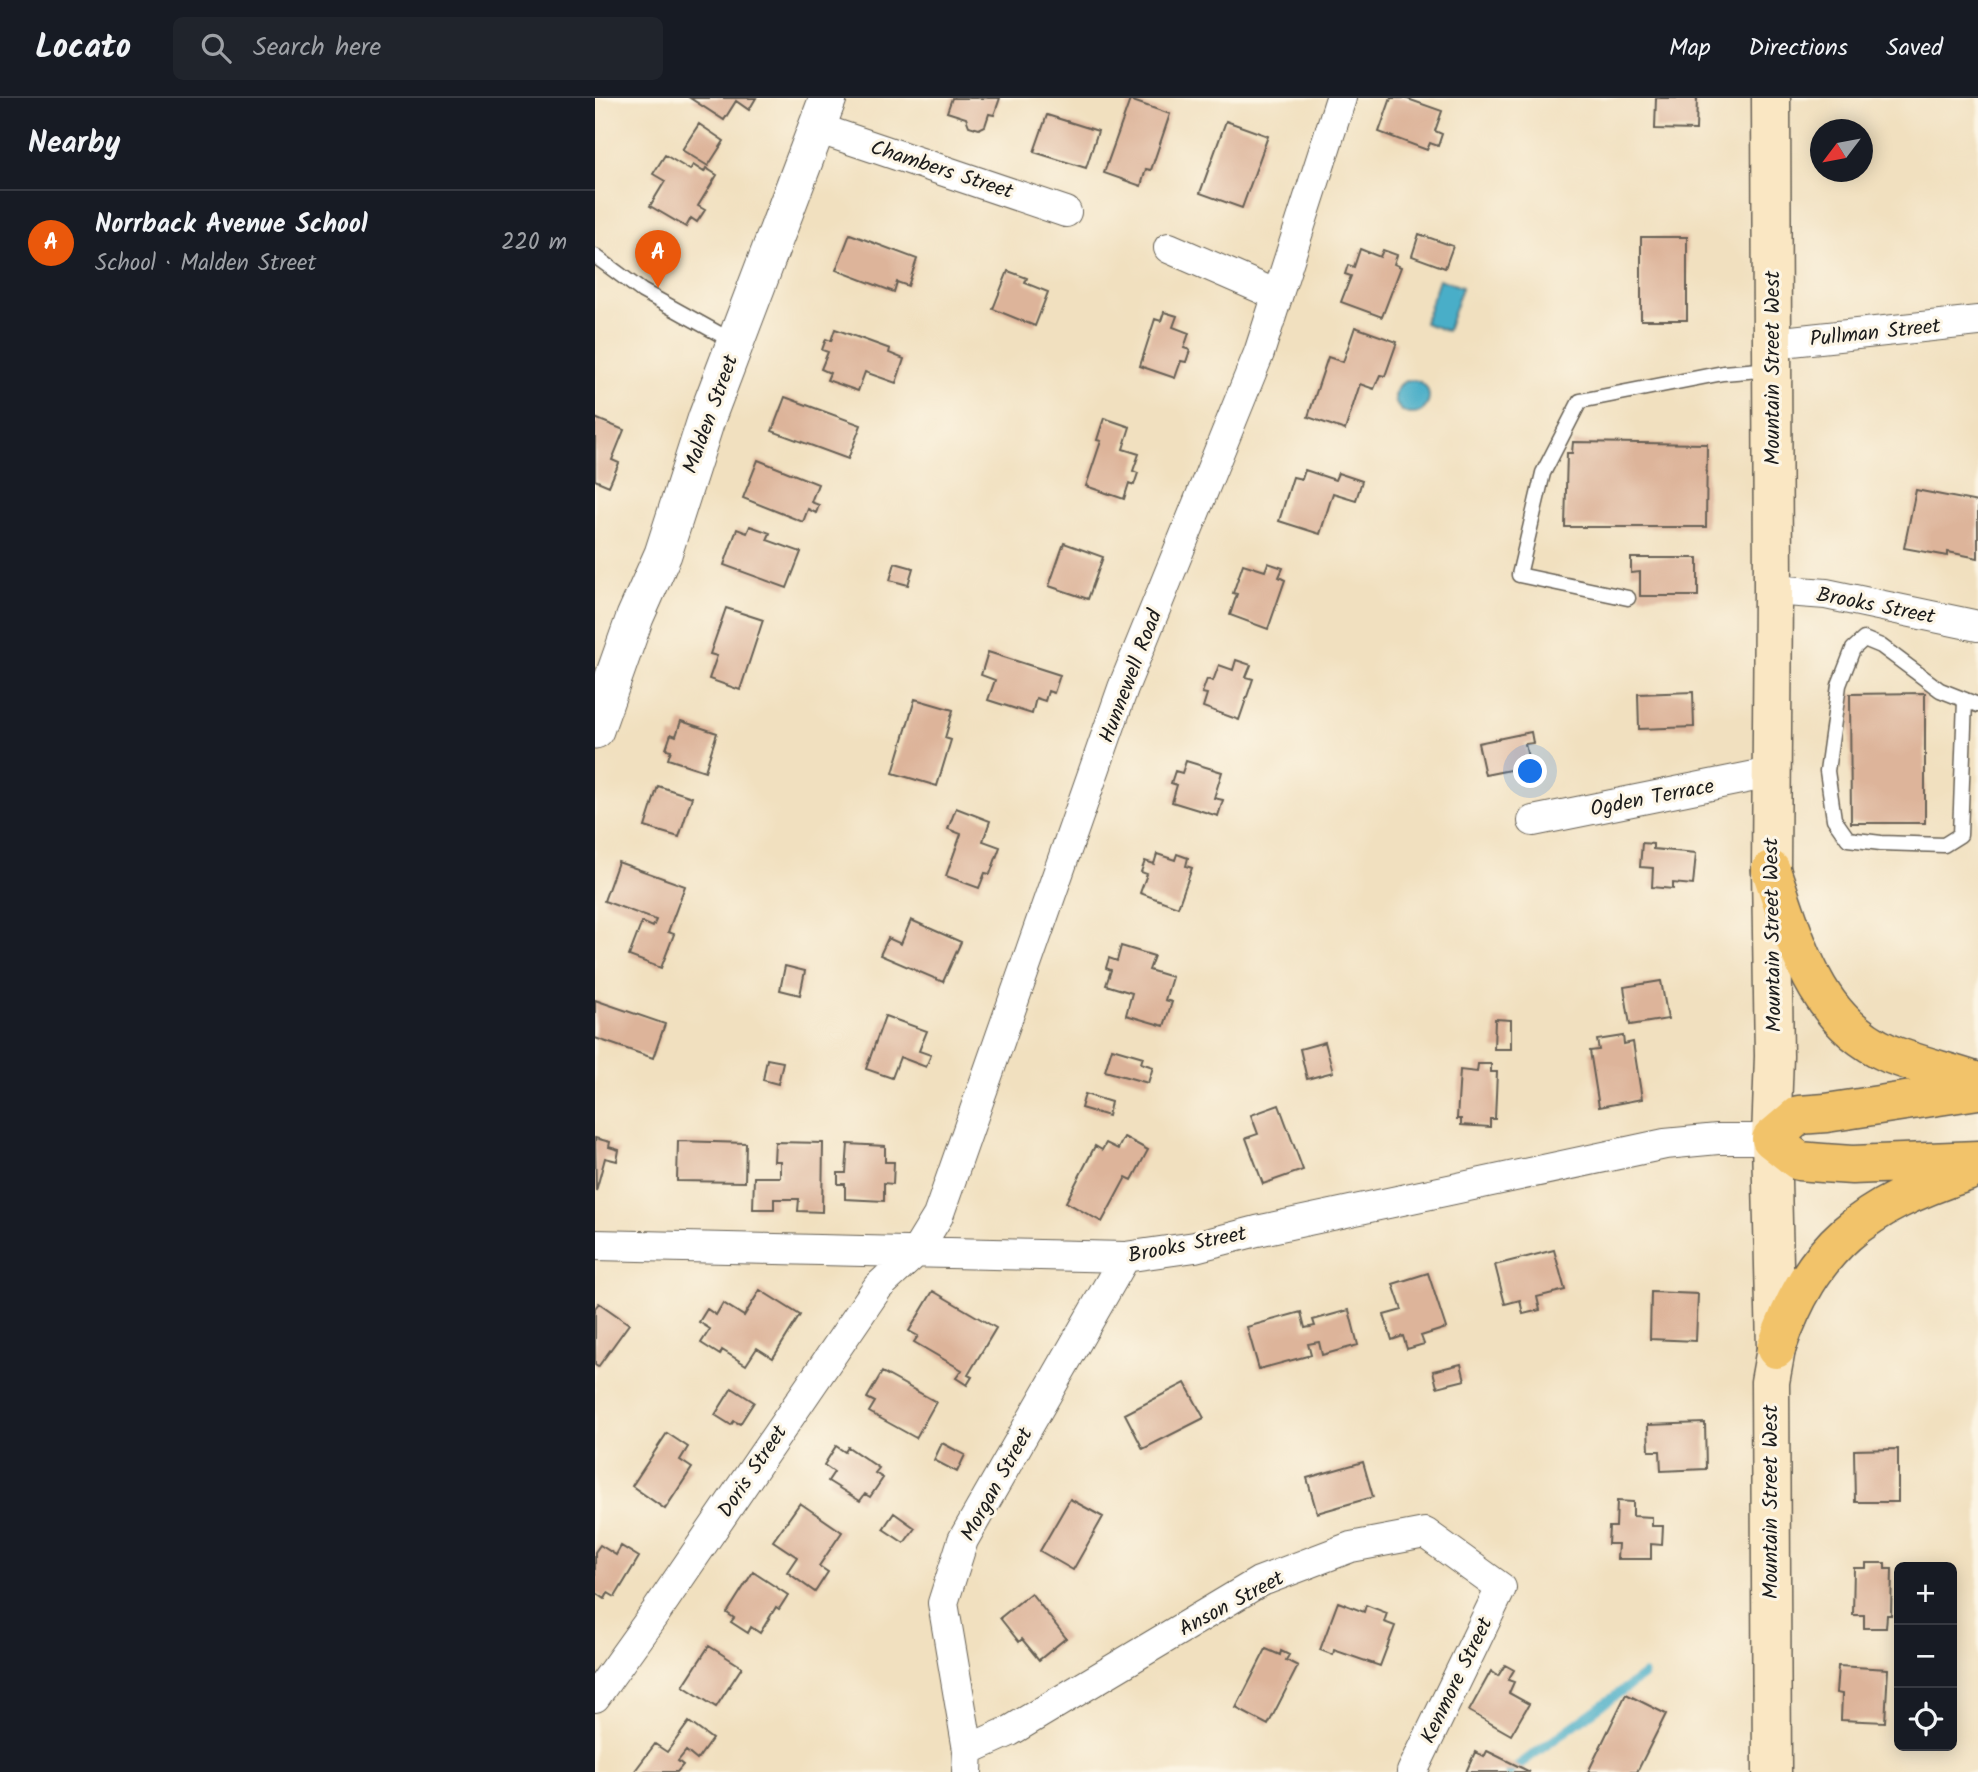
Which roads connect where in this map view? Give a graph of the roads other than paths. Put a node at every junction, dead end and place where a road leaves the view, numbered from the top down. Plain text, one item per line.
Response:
1 (1341, 98) edge
2 (1771, 98) edge
3 (823, 113) edge
4 (1066, 212) dead end
5 (1168, 248) dead end
6 (595, 256) edge
7 (1277, 295) junction
8 (1978, 321) edge
9 (736, 343) junction
10 (1773, 356) junction
11 (1773, 590) junction
12 (1628, 598) dead end
13 (1978, 626) edge
14 (1972, 702) edge
15 (595, 730) edge
16 (1770, 773) junction
17 (1533, 821) dead end
18 (1771, 870) junction
19 (1978, 1082) edge
20 (1978, 1090) edge
21 (1770, 1139) junction
22 (1978, 1160) edge
23 (1978, 1169) edge
24 (595, 1245) edge
25 (916, 1252) junction
26 (1125, 1257) junction
27 (1776, 1349) junction
28 (1501, 1588) joint
29 (595, 1697) edge
30 (967, 1761) edge
31 (1412, 1772) edge
32 (1772, 1772) edge

1 - 7 street, Hunnewell Road
2 - 10 main road, Mountain Street West
3 - 4 street, Chambers Street
3 - 9 street, Malden Street
5 - 7 street
6 - 9 lane
7 - 25 street, Hunnewell Road
8 - 10 street, Pullman Street
9 - 15 street, Malden Street
10 - 11 main road, Mountain Street West
10 - 12 lane
11 - 13 street, Brooks Street
11 - 16 main road, Mountain Street West
14 - 14 lane
16 - 17 street, Ogden Terrace
16 - 18 main road, Mountain Street West
18 - 19 highway
18 - 21 main road, Mountain Street West
20 - 21 highway
21 - 22 highway
21 - 26 street, Brooks Street
21 - 27 main road, Mountain Street West
23 - 27 highway
24 - 25 street, Brooks Street
25 - 26 street, Brooks Street
25 - 29 street, Doris Street
26 - 30 street, Morgan Street
27 - 32 main road, Mountain Street West
28 - 30 street, Anson Street
28 - 31 street, Kenmore Street

